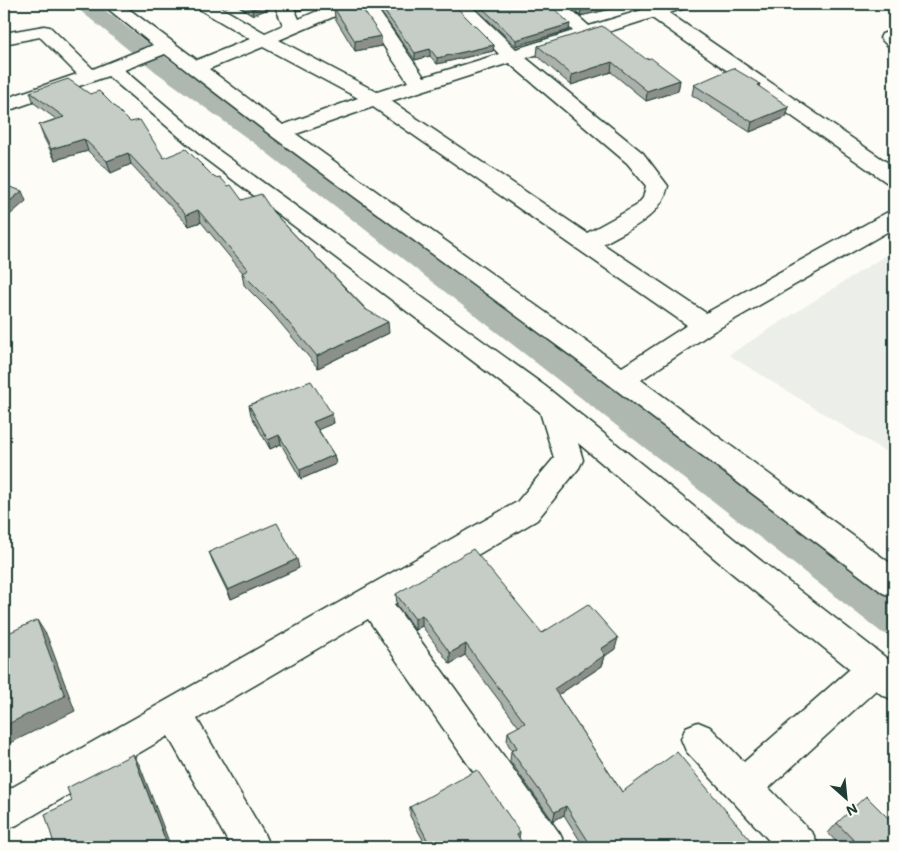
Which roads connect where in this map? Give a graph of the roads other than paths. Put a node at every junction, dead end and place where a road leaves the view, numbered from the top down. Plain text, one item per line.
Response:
1 (111, 4) edge
2 (203, 4) edge
3 (283, 4) edge
4 (348, 4) edge
5 (365, 4) edge
6 (459, 4) edge
7 (554, 4) edge
8 (679, 4) edge
9 (650, 8) edge
10 (293, 26) junction
11 (585, 33) junction
12 (894, 36) edge
13 (4, 38) edge
14 (264, 40) junction
15 (894, 41) edge
16 (167, 46) junction
17 (512, 56) junction
18 (195, 68) junction
19 (100, 73) junction
20 (420, 85) junction
21 (374, 99) junction
22 (4, 106) edge
23 (280, 133) junction
24 (894, 177) edge
25 (894, 218) edge
26 (586, 243) junction
27 (705, 325) junction
28 (622, 380) junction
29 (552, 406) junction
30 (894, 583) edge
31 (372, 600) junction
32 (885, 676) edge
33 (174, 713) junction
34 (698, 740) dead end
35 (743, 787) junction
36 (4, 812) edge
37 (252, 847) edge
38 (548, 847) edge
39 (800, 847) edge

1 - 16 street
2 - 14 street
3 - 10 street
4 - 10 street
5 - 20 street
6 - 17 street
7 - 11 street
8 - 9 street
9 - 11 street
9 - 24 street
10 - 14 street
11 - 17 street
12 - 15 street
13 - 19 street
14 - 18 street
14 - 21 street
16 - 18 street
16 - 19 street
17 - 20 street
17 - 26 street
18 - 23 street
19 - 22 street
19 - 29 street
20 - 21 street
21 - 23 street
21 - 26 street
23 - 28 street
25 - 27 street
26 - 27 street
27 - 28 street
28 - 30 street
29 - 31 street
29 - 32 street
31 - 33 street
31 - 38 street
32 - 35 street
33 - 36 street
33 - 37 street
34 - 35 street
35 - 39 street

